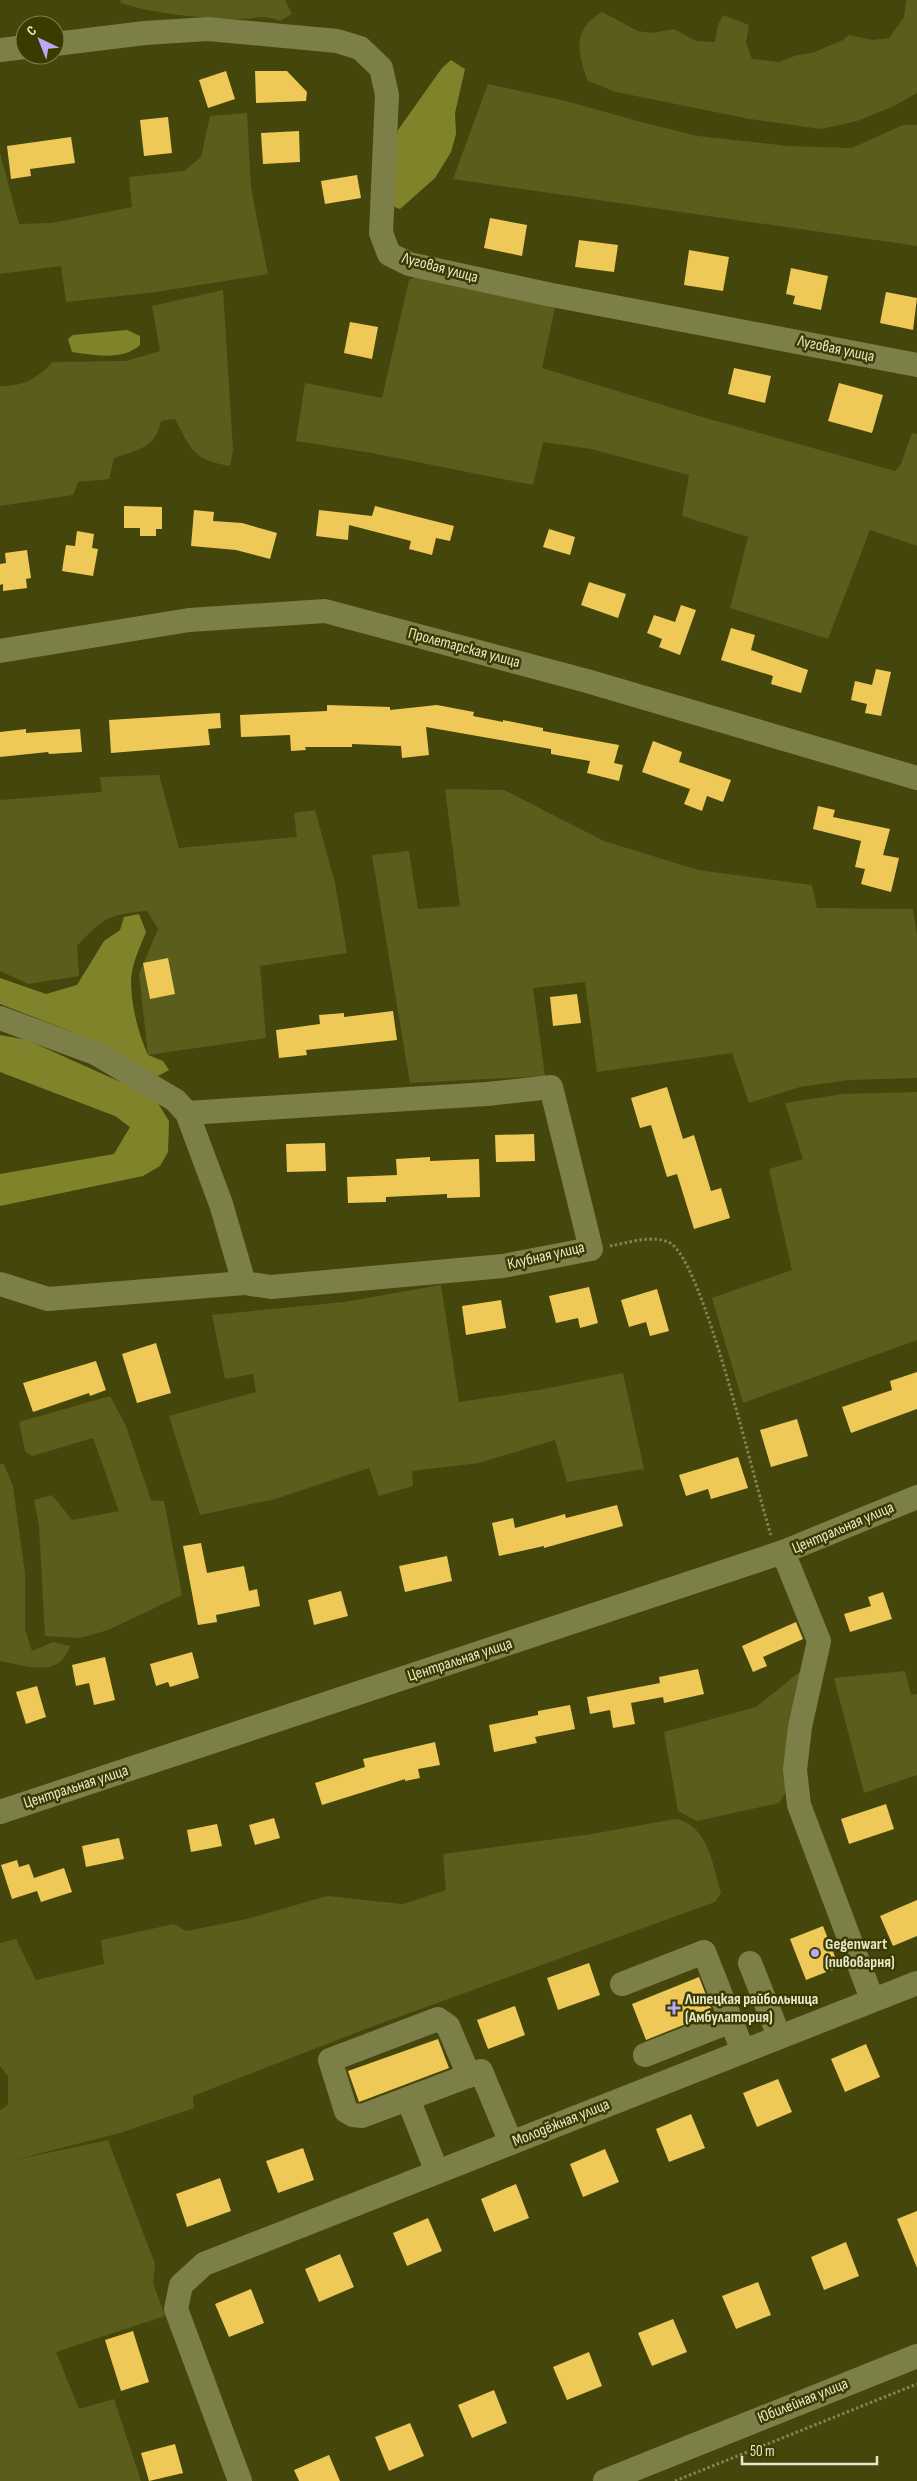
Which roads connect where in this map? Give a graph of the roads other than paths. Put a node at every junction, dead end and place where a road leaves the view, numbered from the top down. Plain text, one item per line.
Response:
1 (65, 43) edge
2 (15, 48) edge
3 (0, 50) edge
4 (917, 365) edge
5 (0, 651) edge
6 (917, 778) edge
7 (0, 1018) edge
8 (187, 1113) junction
9 (244, 1283) junction
10 (0, 1284) edge
11 (917, 1497) edge
12 (781, 1553) junction
13 (0, 1812) edge
14 (750, 1963) dead end
15 (917, 1982) edge
16 (622, 1984) dead end
17 (872, 2000) junction
18 (731, 2021) junction
19 (780, 2036) junction
20 (742, 2051) junction
21 (645, 2055) dead end
22 (469, 2076) junction
23 (408, 2099) junction
24 (511, 2143) junction
25 (437, 2172) junction
26 (917, 2356) edge
27 (240, 2481) edge
28 (605, 2481) edge

1 - 4 street, Луговая улица
2 - 3 street
5 - 6 street, Пролетарская улица
7 - 8 street
8 - 9 street
8 - 9 street, Клубная улица
9 - 10 street, Клубная улица
11 - 12 street, Центральная улица
12 - 13 street, Центральная улица
12 - 17 street
14 - 19 street
15 - 17 street, Молодёжная улица
16 - 18 street
17 - 19 street, Молодёжная улица
18 - 20 street
18 - 21 street
19 - 20 street, Молодёжная улица
20 - 24 street, Молодёжная улица
22 - 23 street
22 - 23 street
22 - 24 street
23 - 25 street
24 - 25 street, Молодёжная улица
25 - 27 street, Молодёжная улица
26 - 28 street, Юбилейная улица

